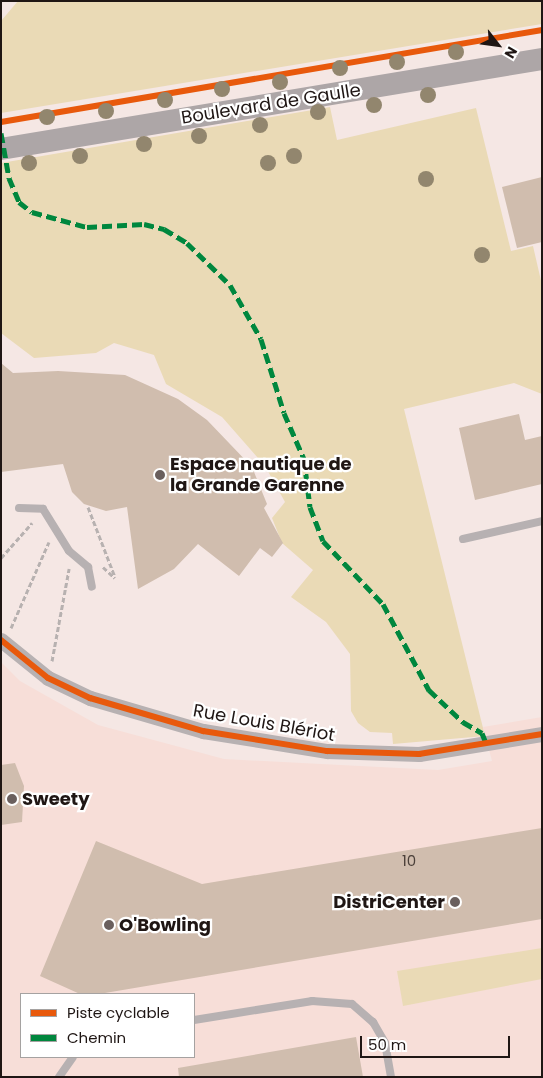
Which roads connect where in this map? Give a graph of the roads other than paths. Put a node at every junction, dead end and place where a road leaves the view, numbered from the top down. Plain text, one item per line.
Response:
1 (542, 59) edge
2 (1, 149) edge
3 (20, 508) dead end
4 (542, 521) edge
5 (463, 539) dead end
6 (92, 587) dead end
7 (3, 642) edge
8 (542, 734) edge
9 (195, 1020) edge
10 (72, 1058) edge
11 (59, 1077) edge
12 (391, 1077) edge

1 - 2 main road, Boulevard de Gaulle
3 - 6 lane
4 - 5 lane
7 - 8 street, Rue Louis Blériot
9 - 12 lane
10 - 11 lane

